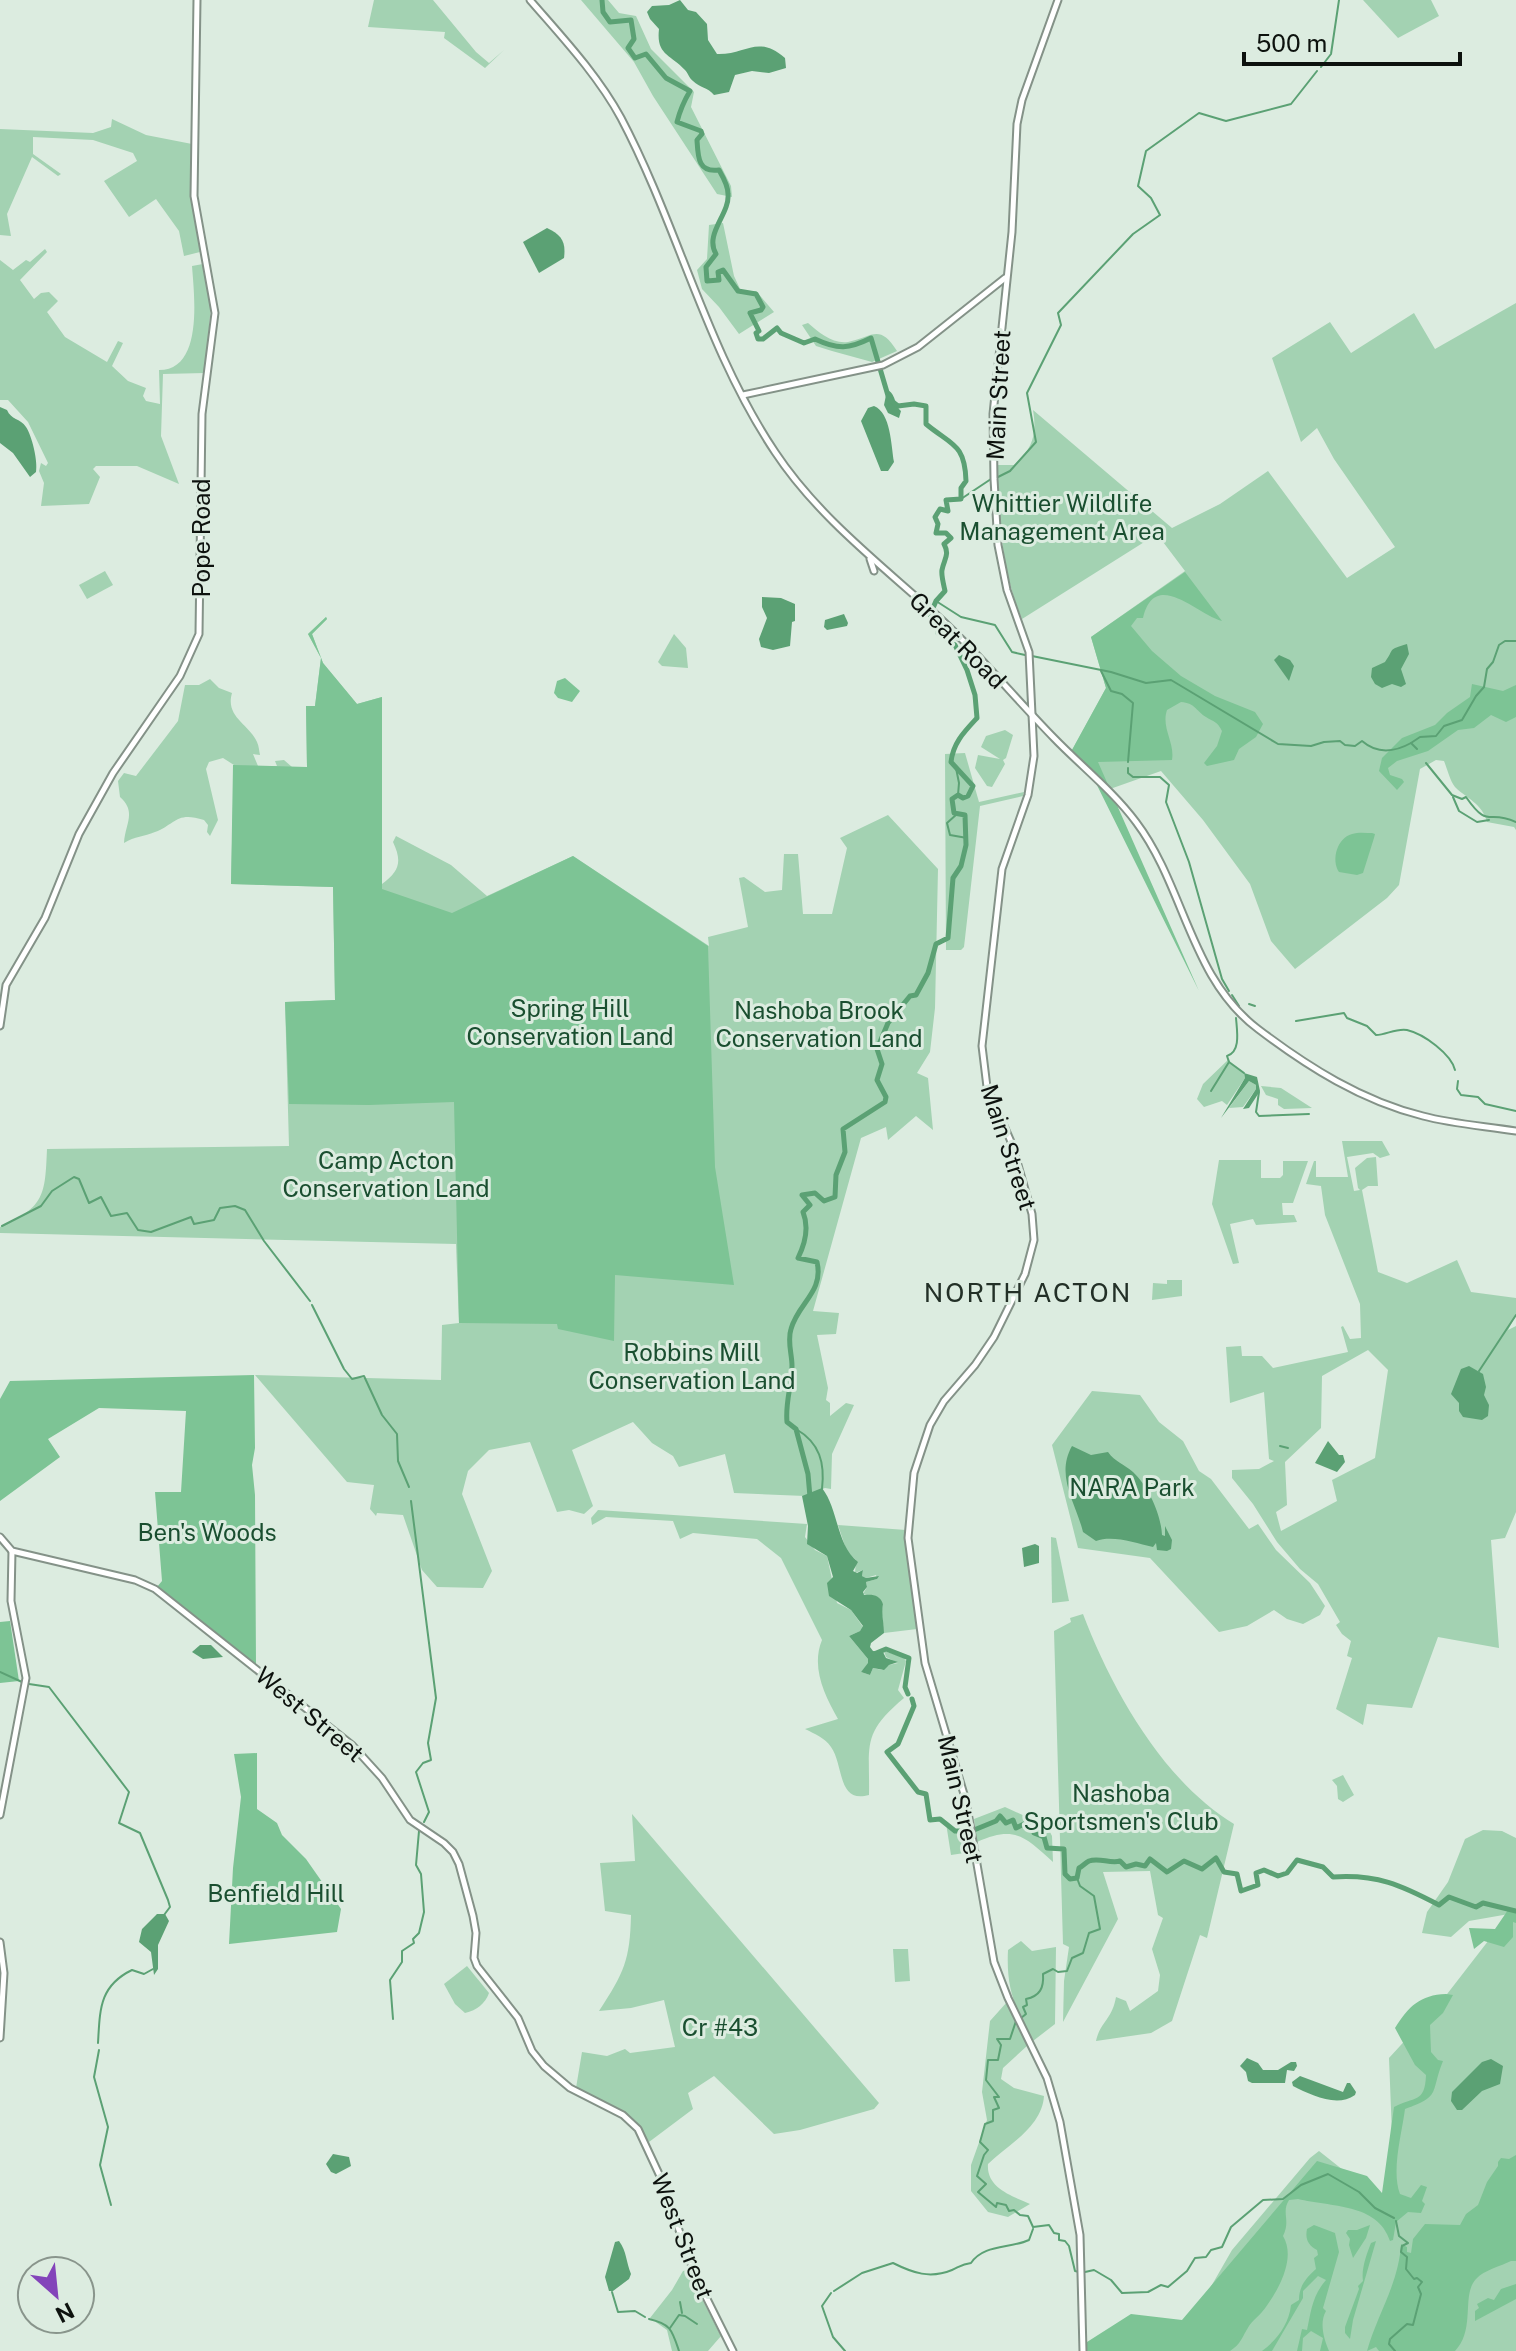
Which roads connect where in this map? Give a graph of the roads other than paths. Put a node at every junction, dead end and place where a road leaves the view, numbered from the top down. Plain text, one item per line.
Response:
1 (197, 0) edge
2 (530, 0) edge
3 (1058, 0) edge
4 (1006, 277) junction
5 (991, 289) junction
6 (1004, 294) junction
7 (742, 395) junction
8 (868, 554) junction
9 (889, 573) junction
10 (1032, 693) junction
11 (1016, 698) junction
12 (1033, 716) junction
13 (1044, 728) junction
14 (1033, 733) junction
15 (0, 1026) edge
16 (1516, 1131) edge
17 (0, 1537) edge
18 (12, 1551) junction
19 (0, 1815) edge
20 (0, 1942) edge
21 (0, 2038) edge
22 (733, 2351) edge
23 (1083, 2351) edge

1 - 15 main road, Pope Road
2 - 7 main road, Great Road
3 - 4 main road, Main Street
4 - 5 main road
4 - 6 main road, Main Street
5 - 6 main road
5 - 7 main road
6 - 10 main road, Main Street
7 - 8 main road, Great Road
8 - 9 main road, Great Road
8 - 9 main road
9 - 11 main road, Great Road
10 - 11 main road
10 - 12 main road, Main Street
11 - 12 main road, Great Road
12 - 13 main road, Great Road
12 - 14 main road, Main Street
13 - 14 main road
13 - 16 main road, Great Road
14 - 23 main road, Main Street
17 - 18 main road
18 - 19 main road
18 - 22 main road, West Street
20 - 21 main road

